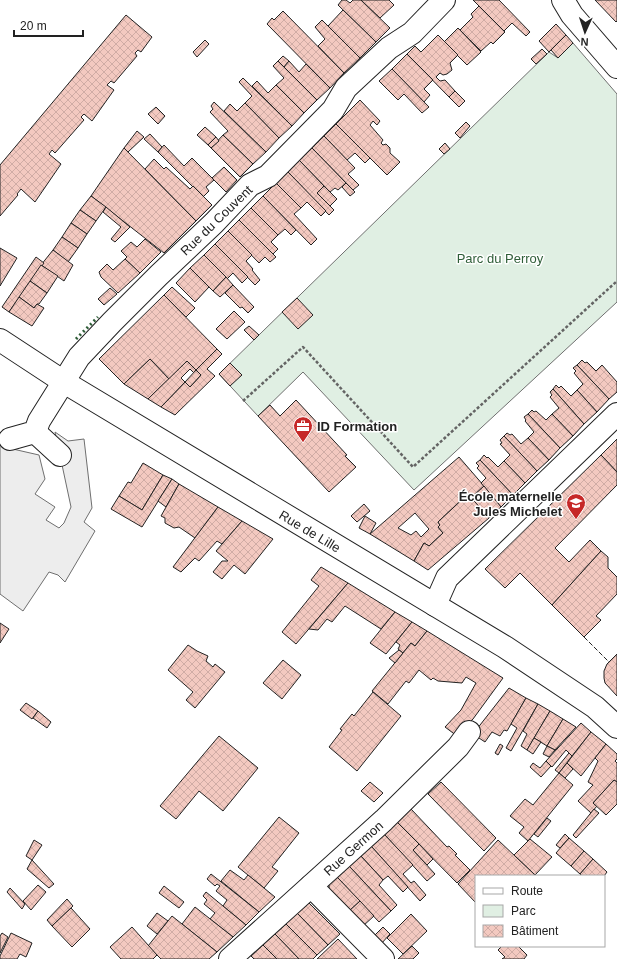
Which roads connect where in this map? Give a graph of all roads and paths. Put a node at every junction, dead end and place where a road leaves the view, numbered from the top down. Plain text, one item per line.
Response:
1 (444, 0) edge
2 (563, 0) edge
3 (617, 67) edge
4 (617, 281) edge
5 (0, 340) edge
6 (64, 382) junction
7 (243, 401) dead end
8 (617, 414) edge
9 (35, 432) junction
10 (10, 439) dead end
11 (60, 455) dead end
12 (435, 605) junction
13 (617, 727) edge
14 (469, 732) dead end
15 (311, 886) junction
16 (230, 959) edge
17 (383, 959) edge

1 - 6 main road, Rue du Couvent
2 - 3 main road
4 - 7 path
5 - 6 main road, Rue de Lille
6 - 9 main road, Rue du Couvent
6 - 12 main road, Rue de Lille
8 - 12 main road
9 - 10 main road
9 - 11 main road
12 - 13 main road, Rue de Lille
14 - 15 main road, Rue Germon
15 - 16 main road, Rue Germon
15 - 17 main road

